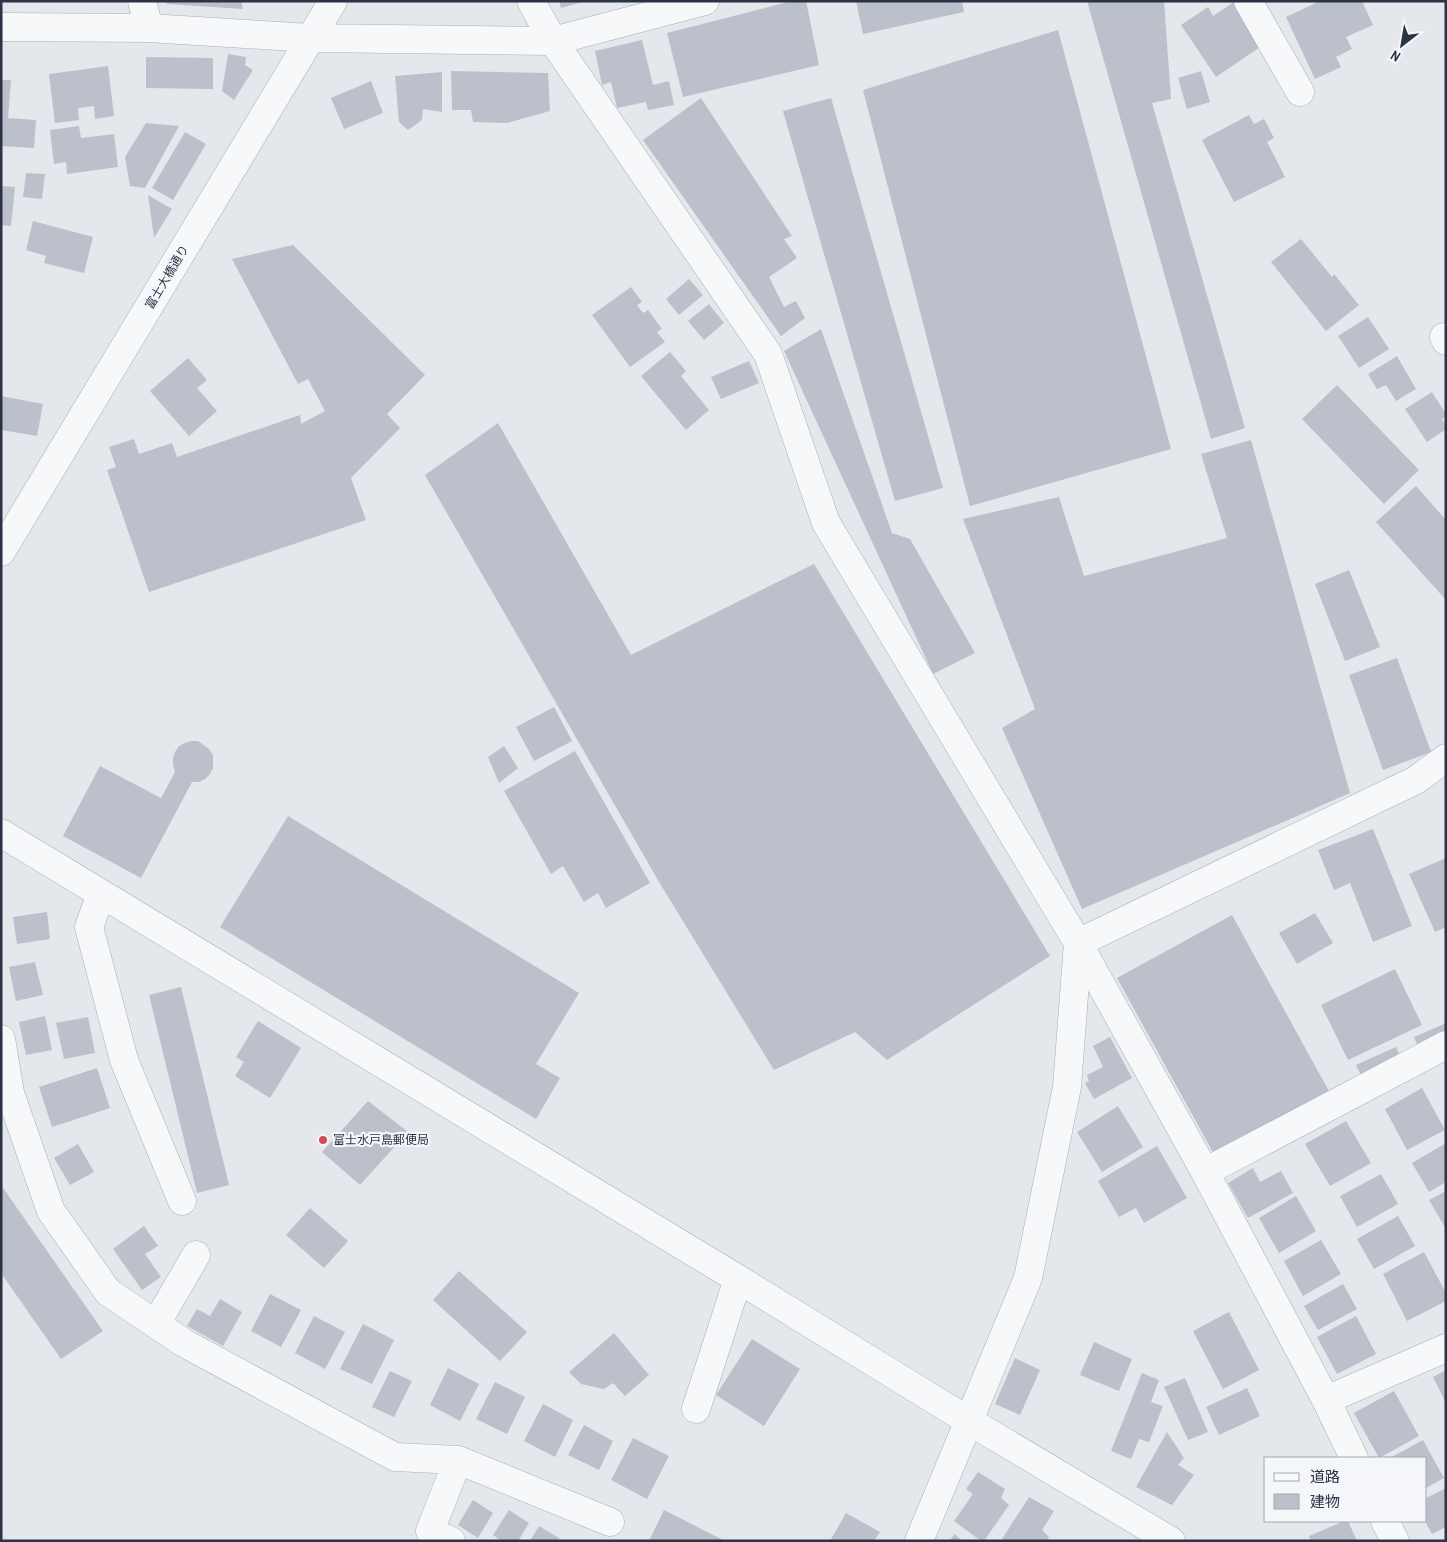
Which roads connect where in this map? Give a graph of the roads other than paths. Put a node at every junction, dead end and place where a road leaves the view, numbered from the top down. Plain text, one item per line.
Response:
1 (142, 1) edge
2 (333, 1) edge
3 (531, 1) edge
4 (705, 1) edge
5 (1248, 1) edge
6 (1, 27) edge
7 (149, 28) junction
8 (311, 38) junction
9 (554, 41) junction
10 (1300, 92) dead end
11 (1, 552) edge
12 (1446, 758) edge
13 (1, 833) edge
14 (101, 894) junction
15 (1078, 943) junction
16 (1, 1039) edge
17 (1446, 1045) edge
18 (6, 1096) edge
19 (1205, 1172) junction
20 (182, 1201) dead end
21 (196, 1254) dead end
22 (738, 1279) junction
23 (156, 1324) junction
24 (1446, 1348) edge
25 (1326, 1400) junction
26 (696, 1409) dead end
27 (969, 1421) junction
28 (1354, 1457) edge
29 (458, 1460) junction
30 (610, 1522) dead end
31 (1385, 1522) edge
32 (435, 1537) edge
33 (1165, 1537) edge
34 (920, 1541) edge
35 (1132, 1541) edge
36 (1394, 1541) edge

1 - 7 street
2 - 8 street, 富士大橋通り
3 - 9 street
4 - 9 street
5 - 10 street
6 - 7 street
7 - 8 street
8 - 9 street
8 - 11 street, 富士大橋通り
9 - 15 street
12 - 15 street
13 - 14 street
14 - 20 street
14 - 22 street
15 - 19 street
15 - 27 street
16 - 18 street
17 - 19 street
18 - 23 street
19 - 25 street
21 - 23 street
22 - 26 street
22 - 27 street
23 - 29 street
24 - 25 street
25 - 28 street
27 - 33 street
27 - 34 street
29 - 30 street
29 - 32 street
31 - 36 street
33 - 35 street

